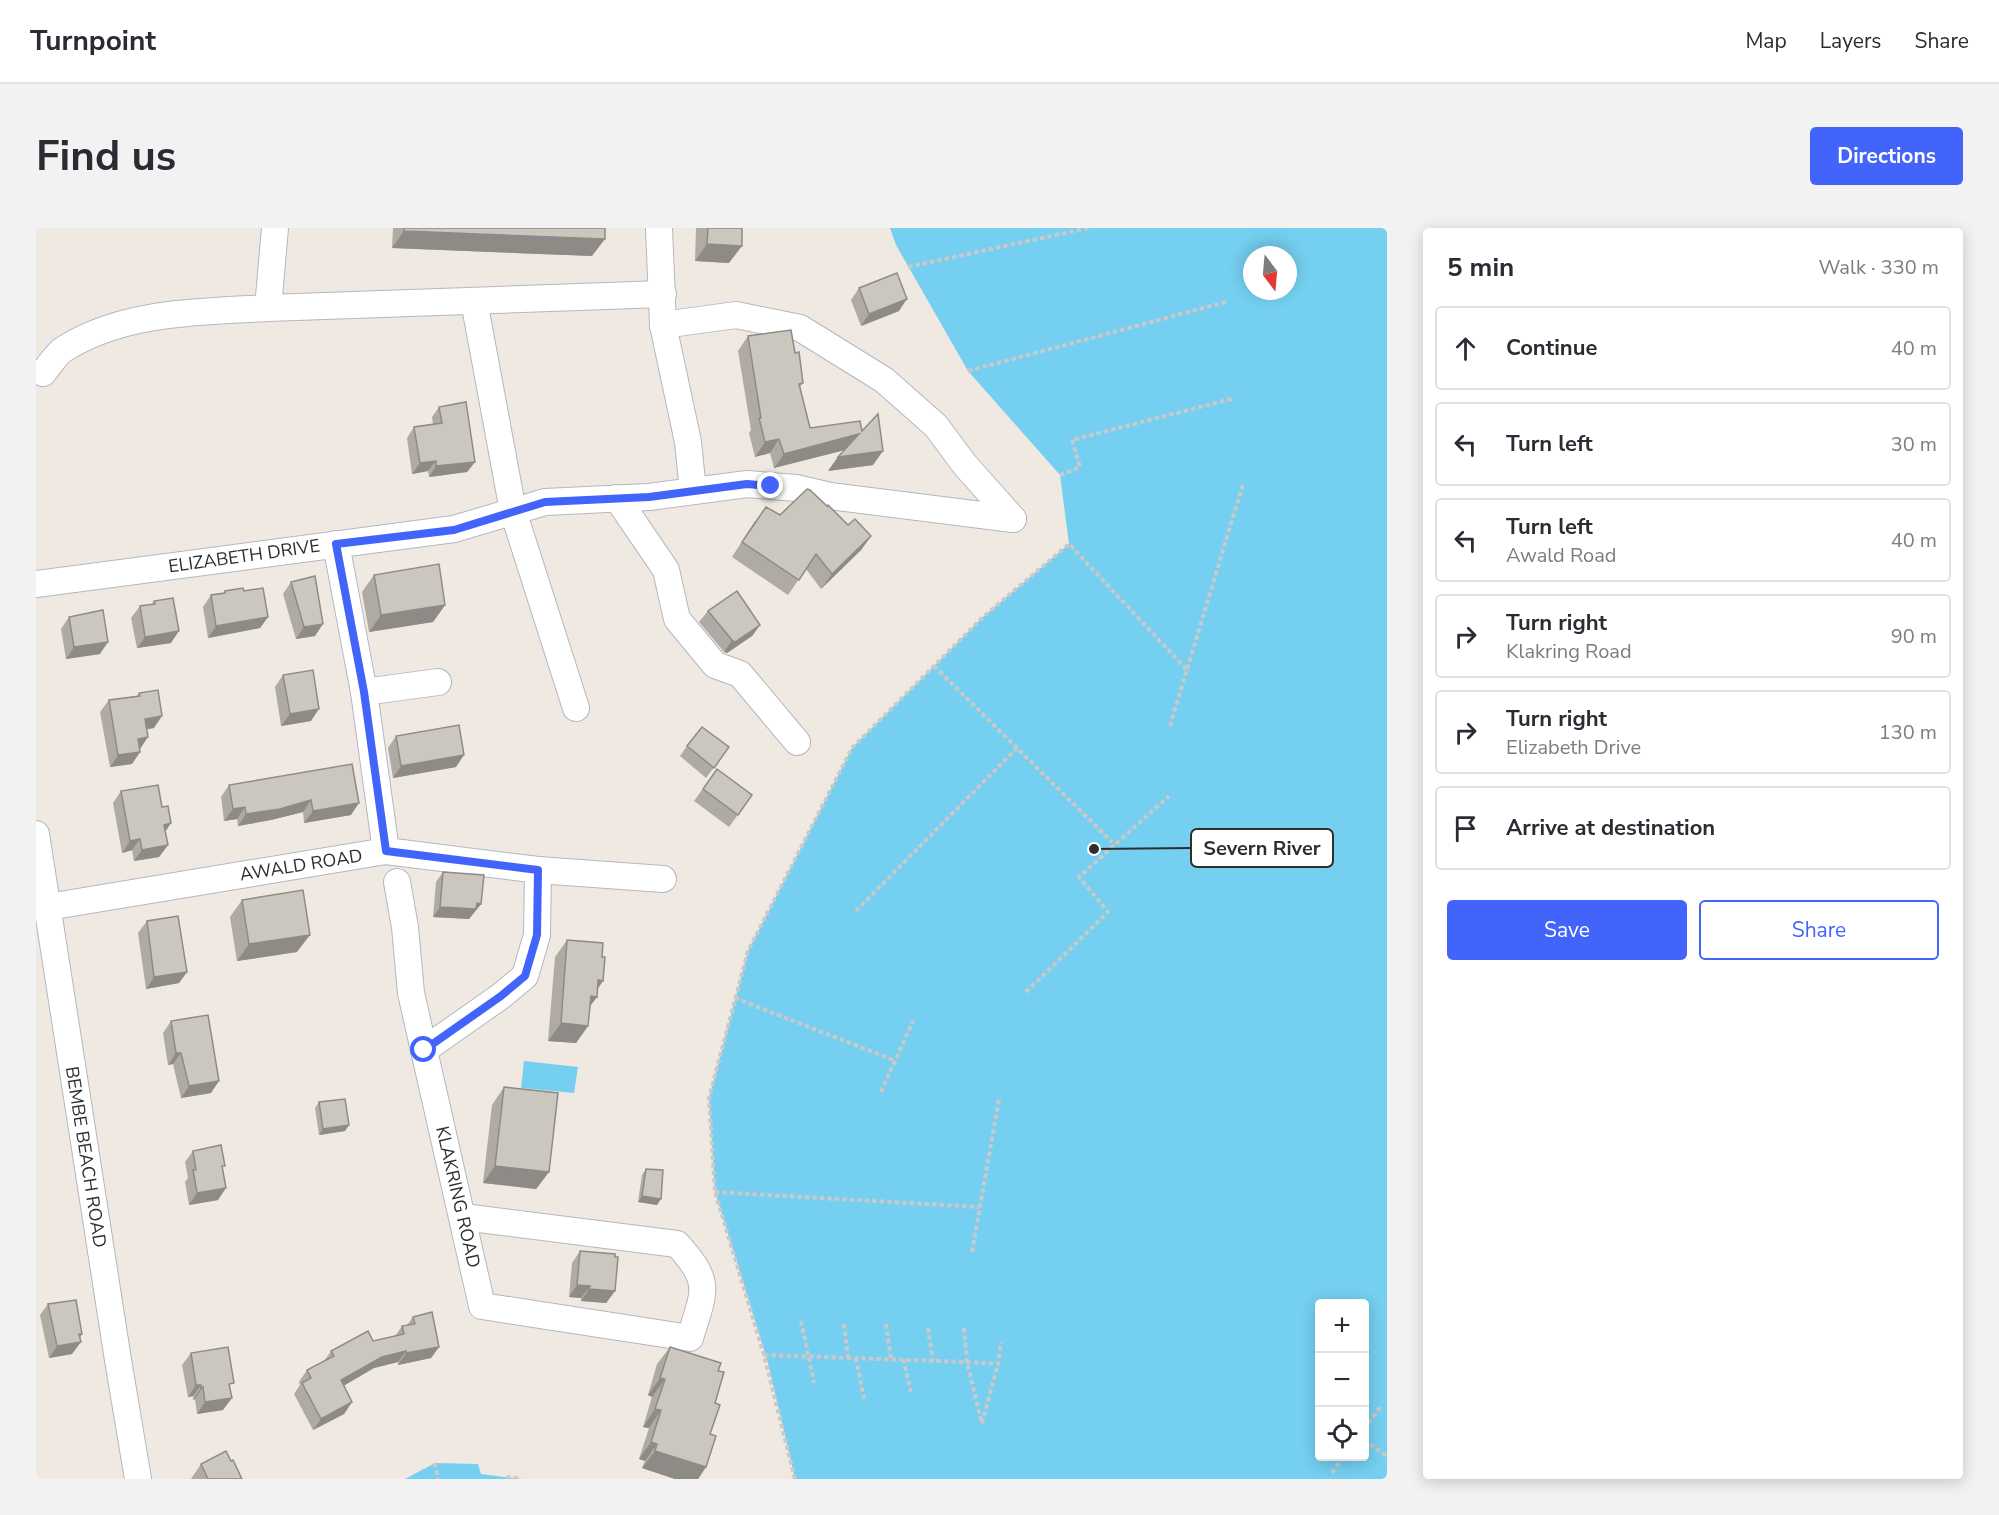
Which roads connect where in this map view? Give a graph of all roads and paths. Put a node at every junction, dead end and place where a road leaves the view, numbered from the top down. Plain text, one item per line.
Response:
1 (275, 228) edge
2 (659, 228) edge
3 (1088, 228) edge
4 (908, 267) dead end
5 (663, 294) junction
6 (474, 301) junction
7 (1226, 302) dead end
8 (268, 308) junction
9 (663, 325) junction
10 (968, 371) dead end
11 (43, 373) dead end
12 (1235, 398) dead end
13 (1060, 475) dead end
14 (1243, 484) dead end
15 (693, 491) junction
16 (617, 498) junction
17 (513, 511) junction
18 (336, 544) junction
19 (36, 584) edge
20 (934, 666) junction
21 (1189, 672) dead end
22 (438, 682) dead end
23 (364, 692) junction
24 (576, 708) dead end
25 (1170, 726) dead end
26 (797, 742) dead end
27 (1017, 748) junction
28 (1169, 796) dead end
29 (36, 834) edge
30 (1112, 842) dead end
31 (386, 851) junction
32 (538, 870) junction
33 (663, 879) dead end
34 (397, 882) dead end
35 (48, 907) junction
36 (856, 911) dead end
37 (1026, 992) dead end
38 (735, 998) junction
39 (913, 1021) dead end
40 (424, 1050) junction
41 (896, 1061) dead end
42 (881, 1092) dead end
43 (999, 1100) dead end
44 (715, 1192) junction
45 (979, 1207) dead end
46 (463, 1217) junction
47 (972, 1252) dead end
48 (801, 1321) dead end
49 (844, 1324) dead end
50 (886, 1324) dead end
51 (928, 1328) dead end
52 (964, 1328) dead end
53 (1001, 1342) dead end
54 (764, 1355) junction
55 (809, 1357) junction
56 (848, 1358) junction
57 (856, 1358) junction
58 (891, 1359) junction
59 (903, 1359) junction
60 (933, 1360) junction
61 (967, 1362) junction
62 (998, 1364) junction
63 (814, 1383) dead end
64 (911, 1392) dead end
65 (864, 1399) dead end
66 (1381, 1406) dead end
67 (1369, 1423) edge
68 (1369, 1443) edge
69 (1387, 1456) edge
70 (1340, 1461) edge
71 (435, 1463) dead end
72 (1332, 1473) dead end
73 (138, 1479) edge
74 (438, 1479) edge
75 (508, 1479) edge
76 (521, 1479) edge
77 (795, 1479) edge

1 - 8 street
2 - 5 street
3 - 4 path
5 - 6 street
5 - 9 street
6 - 8 street
6 - 17 street
7 - 10 path
8 - 11 street
9 - 15 street
9 - 15 street, ELIZABETH DRIVE
12 - 13 path
14 - 25 path
15 - 16 street, ELIZABETH DRIVE
16 - 17 street, ELIZABETH DRIVE
16 - 26 street
17 - 18 street, ELIZABETH DRIVE
17 - 24 street
18 - 19 street, ELIZABETH DRIVE
18 - 23 street
20 - 21 path
20 - 27 path
20 - 38 path
22 - 23 street
23 - 31 street
27 - 30 path
27 - 36 path
28 - 37 path
29 - 35 street, BEMBE BEACH ROAD
31 - 32 street, AWALD ROAD
31 - 35 street, AWALD ROAD
32 - 33 street, AWALD ROAD
32 - 40 street
34 - 40 street, KLAKRING ROAD
35 - 73 street, BEMBE BEACH ROAD
38 - 41 path
38 - 44 path
39 - 42 path
40 - 46 street, KLAKRING ROAD
43 - 47 path
44 - 45 path
44 - 54 path
46 - 46 street, KLAKRING ROAD
48 - 55 path
49 - 56 path
50 - 58 path
51 - 60 path
52 - 61 path
53 - 62 path
54 - 55 path
54 - 77 path
55 - 56 path
55 - 63 path
56 - 57 path
57 - 58 path
57 - 65 path
58 - 59 path
59 - 60 path
59 - 64 path
60 - 61 path
61 - 62 path
61 - 62 path
66 - 67 path
68 - 69 path
70 - 72 path
71 - 74 path
75 - 76 path

